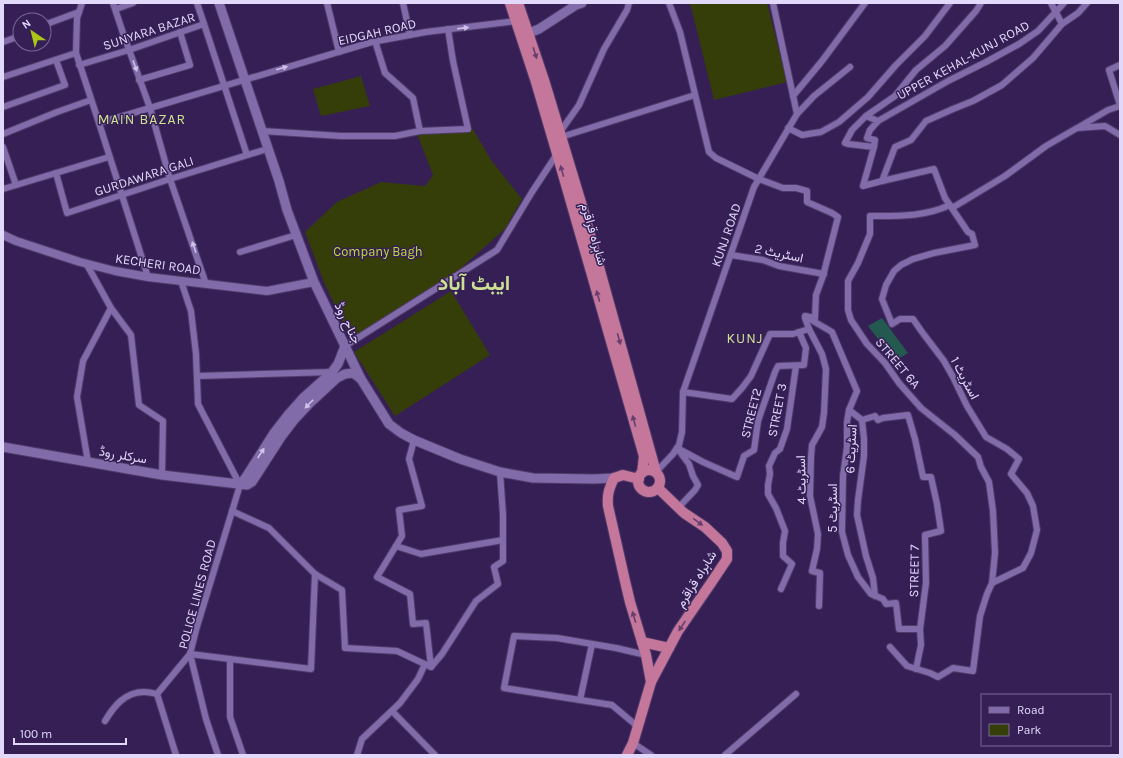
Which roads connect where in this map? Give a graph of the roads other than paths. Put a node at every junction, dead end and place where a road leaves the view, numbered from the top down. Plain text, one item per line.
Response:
1 (82, 3) edge
2 (133, 3) edge
3 (197, 3) edge
4 (219, 3) edge
5 (327, 3) edge
6 (403, 3) edge
7 (510, 3) edge
8 (518, 3) edge
9 (582, 3) edge
10 (629, 3) edge
11 (669, 3) edge
12 (773, 3) edge
13 (865, 3) edge
14 (950, 3) edge
15 (981, 3) edge
16 (1051, 3) edge
17 (1064, 3) edge
18 (1087, 3) edge
19 (115, 6) edge
20 (79, 12) junction
21 (1056, 13) junction
22 (517, 21) junction
23 (52, 22) edge
24 (204, 24) junction
25 (1062, 24) junction
26 (448, 29) junction
27 (180, 32) junction
28 (529, 33) junction
29 (410, 35) junction
30 (375, 41) junction
31 (129, 50) junction
32 (339, 52) junction
33 (76, 53) junction
34 (56, 60) junction
35 (79, 65) junction
36 (1120, 65) edge
37 (850, 67) dead end
38 (3, 77) edge
39 (245, 79) junction
40 (139, 80) junction
41 (225, 86) junction
42 (695, 95) junction
43 (793, 96) junction
44 (91, 100) junction
45 (1120, 106) edge
46 (3, 107) edge
47 (150, 108) junction
48 (797, 114) junction
49 (866, 116) junction
50 (878, 121) junction
51 (99, 123) junction
52 (788, 128) junction
53 (1077, 128) junction
54 (262, 131) junction
55 (420, 131) junction
56 (3, 134) edge
57 (560, 134) junction
58 (1120, 135) edge
59 (3, 147) edge
60 (874, 147) junction
61 (267, 149) junction
62 (558, 154) junction
63 (248, 155) junction
64 (109, 157) junction
65 (56, 173) junction
66 (170, 178) junction
67 (759, 179) junction
68 (882, 181) junction
69 (16, 186) junction
70 (3, 189) edge
71 (122, 195) junction
72 (951, 207) junction
73 (3, 235) edge
74 (296, 235) junction
75 (240, 252) dead end
76 (730, 255) junction
77 (86, 263) junction
78 (824, 274) junction
79 (148, 277) junction
80 (181, 281) junction
81 (314, 282) junction
82 (206, 284) junction
83 (111, 308) junction
84 (805, 316) junction
85 (809, 329) junction
86 (799, 332) junction
87 (345, 346) junction
88 (796, 366) junction
89 (355, 368) junction
90 (335, 375) junction
91 (197, 376) junction
92 (361, 379) junction
93 (683, 392) junction
94 (849, 410) junction
95 (908, 415) joint
96 (862, 420) junction
97 (414, 440) junction
98 (3, 447) edge
99 (677, 448) junction
100 (88, 462) junction
101 (500, 472) junction
102 (656, 472) junction
103 (162, 475) junction
104 (641, 476) junction
105 (614, 478) junction
106 (240, 485) junction
107 (658, 488) junction
108 (678, 508) junction
109 (232, 511) junction
110 (503, 540) junction
111 (396, 546) junction
112 (315, 574) junction
113 (992, 583) junction
114 (781, 588) dead end
115 (875, 596) junction
116 (818, 606) dead end
117 (920, 629) junction
118 (642, 642) junction
119 (592, 644) junction
120 (890, 647) dead end
121 (669, 648) junction
122 (190, 654) junction
123 (646, 655) junction
124 (230, 659) junction
125 (425, 664) junction
126 (431, 667) junction
127 (916, 669) junction
128 (651, 682) junction
129 (156, 694) junction
130 (796, 694) dead end
131 (580, 700) junction
132 (392, 711) junction
133 (105, 720) dead end
134 (637, 726) junction
135 (633, 743) junction
136 (176, 755) edge
137 (218, 755) edge
138 (243, 755) edge
139 (356, 755) edge
140 (435, 755) edge
141 (627, 755) edge
142 (651, 755) edge
143 (725, 755) edge

1 - 20 street
2 - 19 street
3 - 24 street, SUNYARA BAZAR
4 - 39 main road, جناح روڈ
5 - 32 street
6 - 29 street
7 - 22 highway, شاہراہ قراقرم
8 - 28 highway, شاہراہ قراقرم
9 - 28 main road
10 - 57 street
11 - 42 street
12 - 43 street
13 - 43 street
14 - 52 street
15 - 49 street
16 - 21 street
17 - 21 street, UPPER KEHAL-KUNJ ROAD
18 - 25 street
19 - 31 street
20 - 23 street
20 - 33 street
21 - 25 street
21 - 50 street, UPPER KEHAL-KUNJ ROAD
26 -> 22 street, EIDGAH ROAD
22 - 62 highway, شاہراہ قراقرم
24 - 27 street, SUNYARA BAZAR
24 - 41 street
25 - 68 street
26 - 29 street, EIDGAH ROAD
26 - 55 street
27 - 31 street, SUNYARA BAZAR
27 - 40 street
28 -> 57 highway, شاہراہ قراقرم
29 - 30 street, EIDGAH ROAD
30 - 32 street, EIDGAH ROAD
30 - 55 street
31 - 35 street, SUNYARA BAZAR
31 -> 40 street
39 -> 32 street, EIDGAH ROAD
33 - 34 street
33 - 35 street
34 - 38 street
34 - 46 street
35 - 44 street
36 - 45 street
37 - 48 street, KUNJ ROAD
39 - 41 street, EIDGAH ROAD
39 - 54 main road, جناح روڈ
40 - 47 street
41 - 47 street, EIDGAH ROAD
41 - 63 street
42 - 57 street
42 - 67 street
43 - 48 street
44 - 51 street
44 - 56 street
45 - 53 street
47 - 51 street, EIDGAH ROAD
47 - 66 street
48 - 52 street, KUNJ ROAD
49 - 50 street
49 - 60 street
50 - 60 street
51 - 64 street
52 - 67 street, KUNJ ROAD
53 - 58 street
53 - 72 street
54 - 55 street
54 - 61 main road, جناح روڈ
57 -> 102 highway, شاہراہ قراقرم
59 - 69 street
60 - 68 street, اسٹریٹ 1
61 - 63 street, GURDAWARA GALI
61 - 74 main road, جناح روڈ
62 - 87 street
104 -> 62 highway, شاہراہ قراقرم
63 - 66 street, GURDAWARA GALI
64 - 65 street
64 - 71 street
65 - 69 street
65 - 71 street, GURDAWARA GALI
66 - 71 street, GURDAWARA GALI
82 -> 66 street
67 - 76 street, KUNJ ROAD
67 - 78 street
68 - 72 street, اسٹریٹ 1
69 - 70 street
71 - 79 street
72 - 113 street, STREET 6A
72 - 113 street, اسٹریٹ 1
73 - 77 street, KECHERI ROAD
74 - 75 street
74 - 81 main road, جناح روڈ
76 - 78 street, اسٹریٹ 2
76 - 93 street, KUNJ ROAD
77 - 79 street, KECHERI ROAD
77 - 83 street
78 - 84 street
79 - 80 street, KECHERI ROAD
80 - 82 street, KECHERI ROAD
80 - 91 street
81 - 82 street, KECHERI ROAD
81 - 87 main road, جناح روڈ
83 - 100 street
83 - 103 street
84 - 85 street
84 - 94 street, اسٹریٹ 5
85 - 86 street
85 - 116 street, اسٹریٹ 4
86 - 88 street
86 - 93 street
87 - 89 main road, جناح روڈ
87 - 90 main road
88 - 99 street, STREET2
88 - 114 street, STREET 3
89 - 90 main road
89 - 92 main road, جناح روڈ
90 - 91 street
90 - 92 main road
90 - 106 main road
91 - 106 street
92 - 97 main road, جناح روڈ
93 - 99 street, KUNJ ROAD
94 - 96 street
94 - 115 street, اسٹریٹ 5
95 - 96 street, اسٹریٹ 6
95 - 117 street, STREET 7
96 - 115 street, اسٹریٹ 6
97 - 101 main road, جناح روڈ
97 - 111 street
98 - 100 main road, سرکلر روڈ
99 - 102 street, KUNJ ROAD
99 - 108 street
100 - 103 main road, سرکلر روڈ
101 - 105 main road, جناح روڈ
101 - 110 street
102 - 104 highway
102 - 107 highway, شاہراہ قراقرم
103 - 106 main road, سرکلر روڈ
104 - 105 highway
104 - 107 highway
118 -> 105 highway, شاہراہ قراقرم
106 - 109 street, POLICE LINES ROAD
107 - 108 highway, شاہراہ قراقرم
108 -> 121 highway, شاہراہ قراقرم
109 - 112 street
109 - 122 street, POLICE LINES ROAD
110 - 111 street
110 - 126 street
111 - 126 street
112 - 124 street
112 - 125 street
113 - 127 street
115 - 117 street, اسٹریٹ 5
117 - 127 street
118 - 121 highway
118 - 123 highway, شاہراہ قراقرم
119 - 123 street
119 - 131 street
119 - 131 street
120 - 127 street
121 - 128 highway, شاہراہ قراقرم
122 - 124 street
122 - 129 street
122 - 137 street, POLICE LINES ROAD
123 - 128 highway, شاہراہ قراقرم
124 - 138 street
125 - 126 street
125 - 132 street
128 - 134 highway, شاہراہ قراقرم
129 - 133 street
129 - 136 street
130 - 143 street
131 - 134 street
132 - 139 street
132 - 140 street
134 - 135 highway, شاہراہ قراقرم
135 - 141 highway, شاہراہ قراقرم
135 - 142 street

